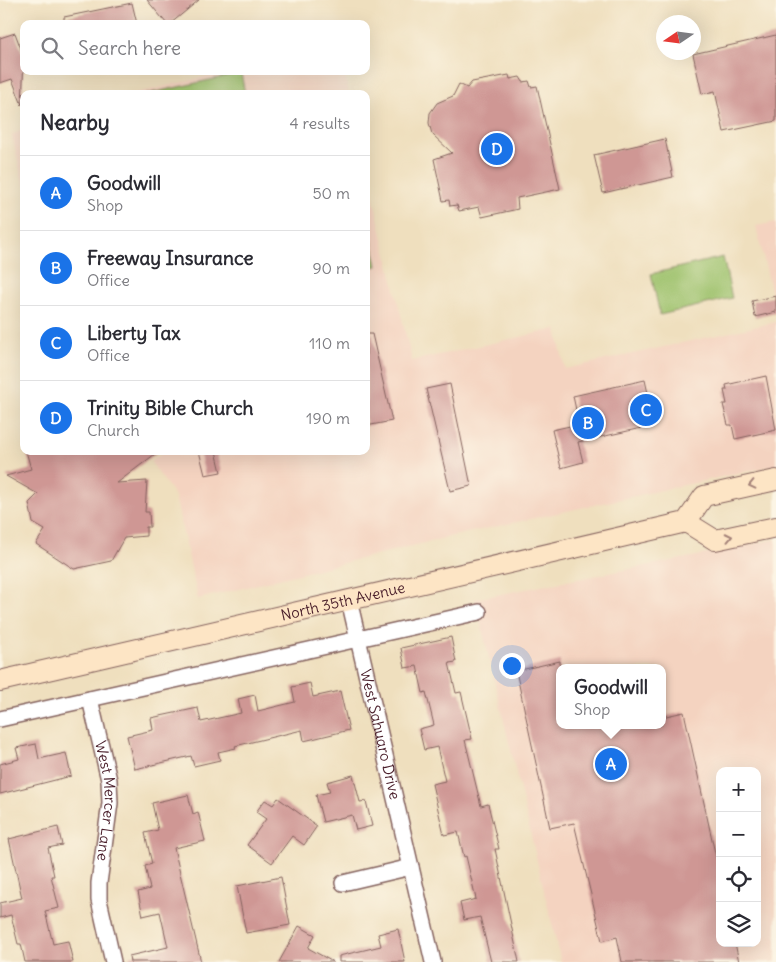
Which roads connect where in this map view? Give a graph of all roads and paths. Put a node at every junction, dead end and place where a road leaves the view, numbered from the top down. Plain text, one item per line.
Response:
1 (776, 480) edge
2 (686, 522) junction
3 (776, 527) edge
4 (348, 600) junction
5 (479, 612) dead end
6 (358, 639) junction
7 (0, 681) edge
8 (90, 699) junction
9 (0, 719) edge
10 (412, 867) junction
11 (342, 883) dead end
12 (113, 962) edge
13 (433, 962) edge

1 -> 2 main road
2 -> 3 main road
2 - 4 main road, North 35th Avenue
4 - 6 street, West Sahuaro Drive
4 - 7 main road, North 35th Avenue
5 - 6 street
6 - 8 street
6 - 10 street, West Sahuaro Drive
8 - 9 street
8 - 12 street, West Mercer Lane
10 - 11 street
10 - 13 street, West Sahuaro Drive

